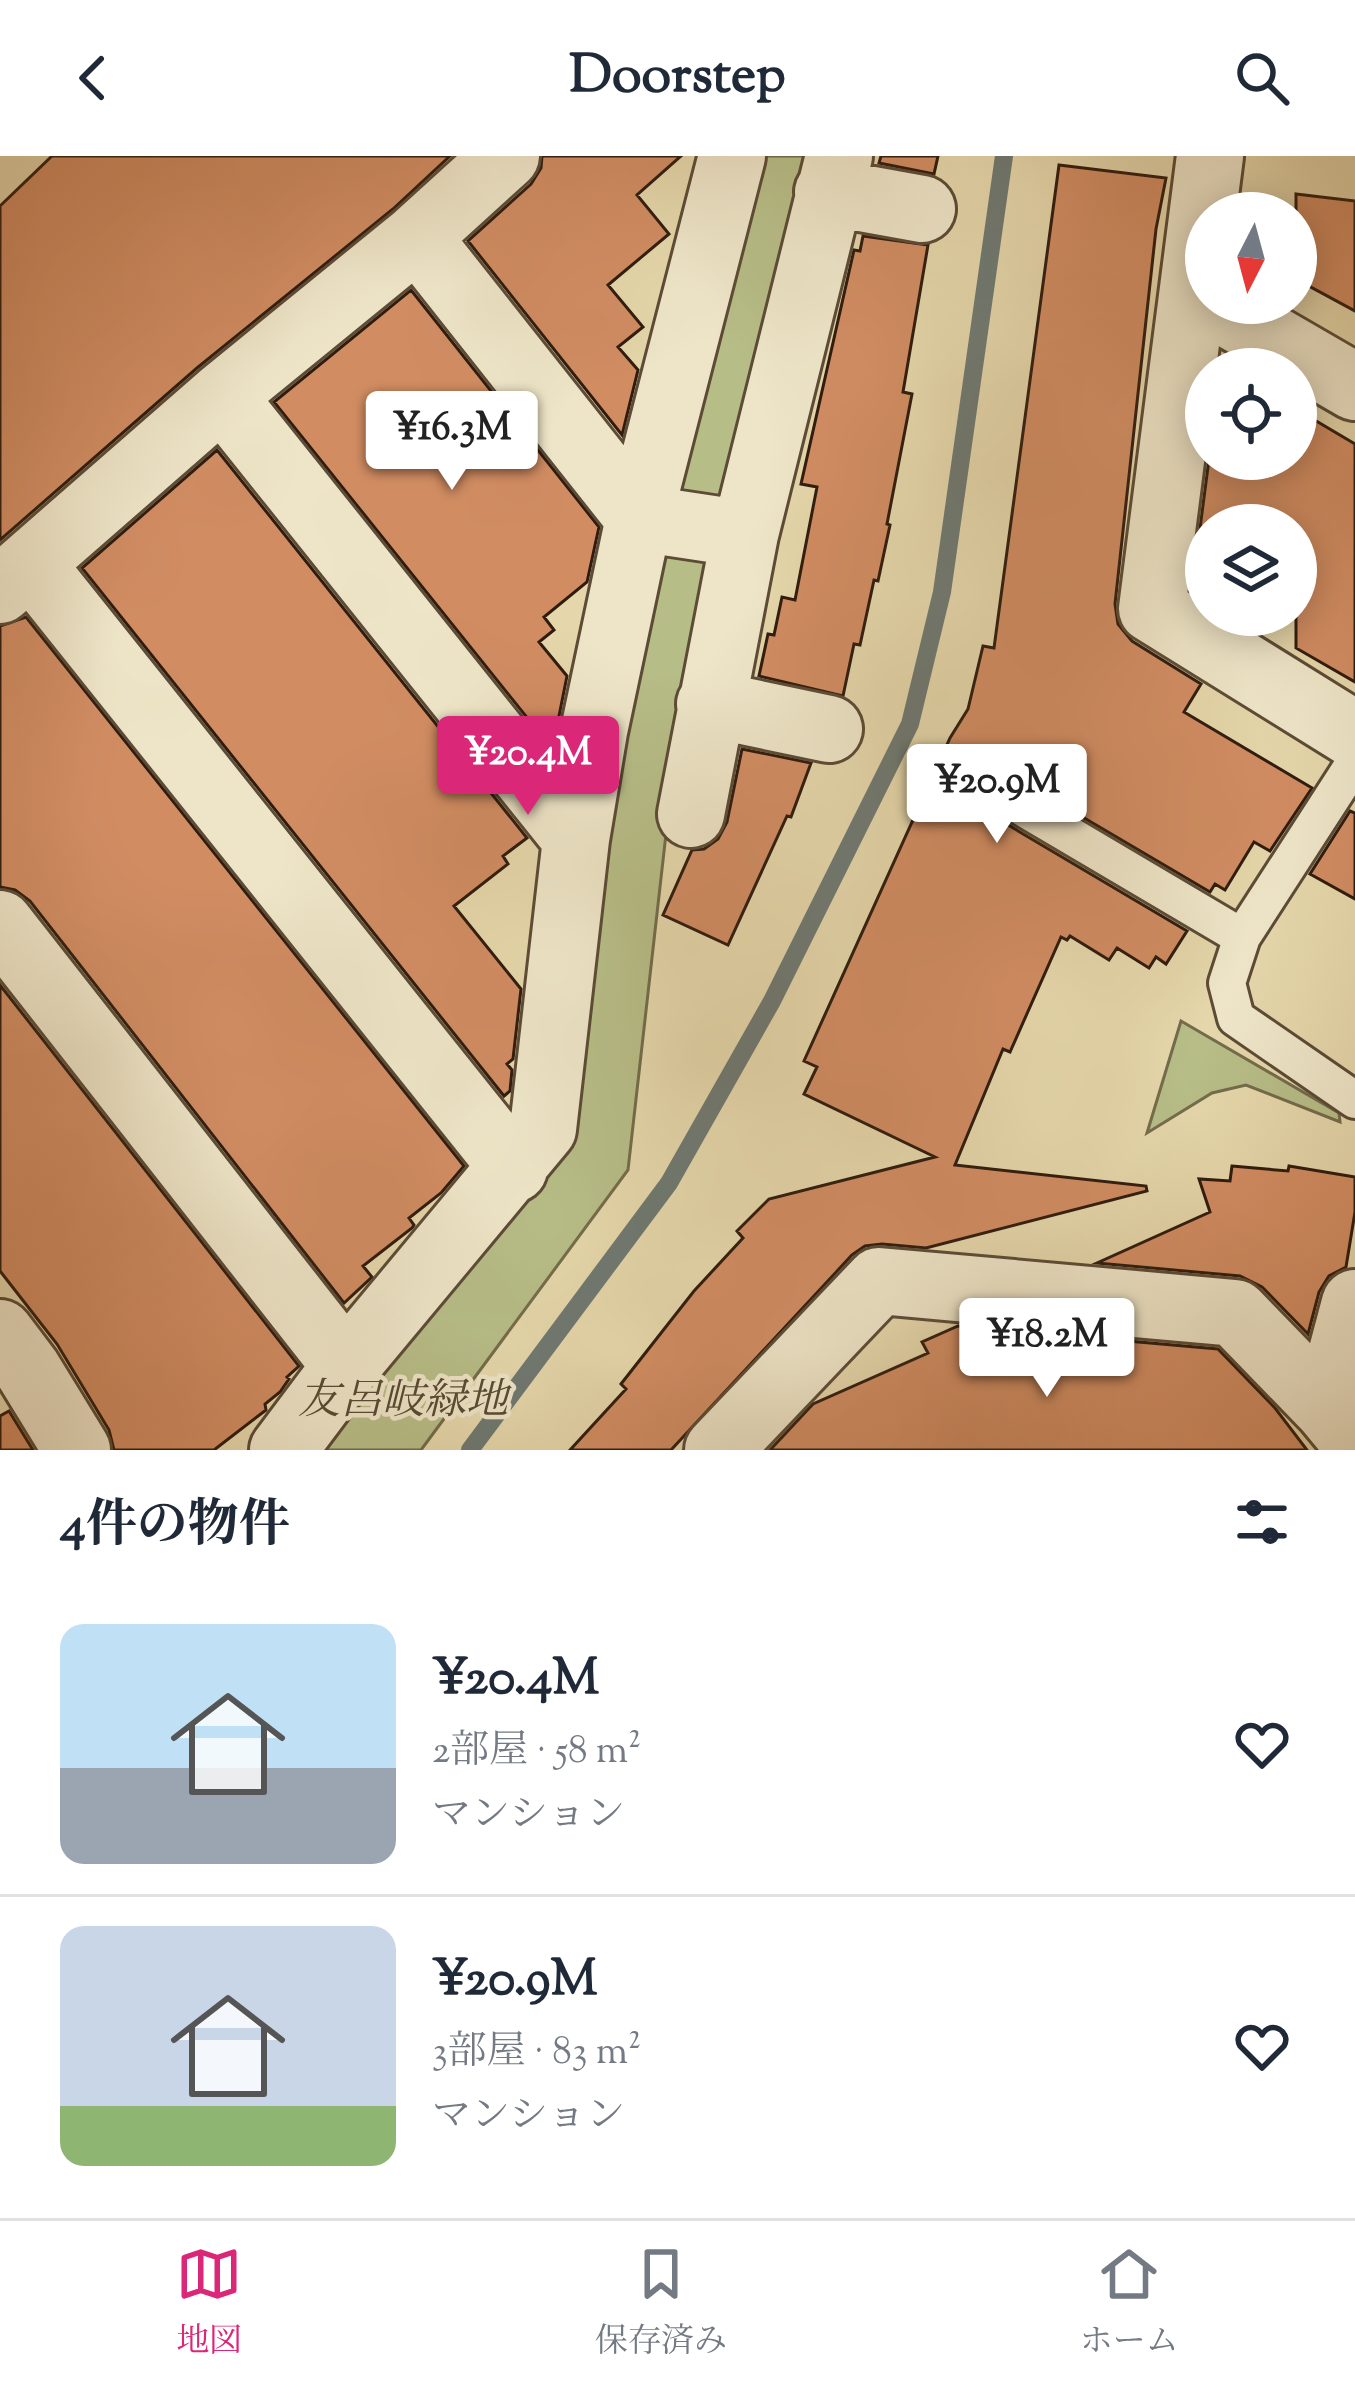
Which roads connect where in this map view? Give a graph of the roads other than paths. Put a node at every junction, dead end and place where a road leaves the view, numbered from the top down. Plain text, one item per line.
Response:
1 (506, 156) edge
2 (732, 156) edge
3 (1210, 156) edge
4 (834, 174) edge
5 (1208, 192) edge
6 (922, 209) dead end
7 (417, 237) junction
8 (1199, 324) edge
9 (1246, 324) edge
10 (1355, 387) edge
11 (222, 396) junction
12 (639, 518) junction
13 (745, 534) junction
14 (15, 577) edge
15 (710, 704) junction
16 (829, 729) dead end
17 (1355, 735) edge
18 (1355, 762) edge
19 (1005, 797) dead end
20 (692, 814) dead end
21 (576, 839) junction
22 (0, 924) edge
23 (1242, 937) junction
24 (1355, 1100) edge
25 (514, 1168) junction
26 (1355, 1303) edge
27 (6, 1352) edge
28 (346, 1366) junction
29 (1341, 1425) edge
30 (77, 1450) edge
31 (283, 1450) edge
32 (718, 1450) edge

1 - 7 street
2 - 12 street
3 - 5 street
4 - 6 street
4 - 13 street
7 - 11 street
7 - 12 street
8 - 17 street
9 - 10 street
11 - 14 street
11 - 21 street
12 - 13 street
12 - 21 street
13 - 15 street
14 - 25 street
15 - 16 street
15 - 20 street
18 - 23 lane
19 - 23 lane
21 - 25 street
22 - 28 street
23 - 24 lane
25 - 28 street
26 - 29 street
27 - 30 street
28 - 31 street
29 - 32 street

